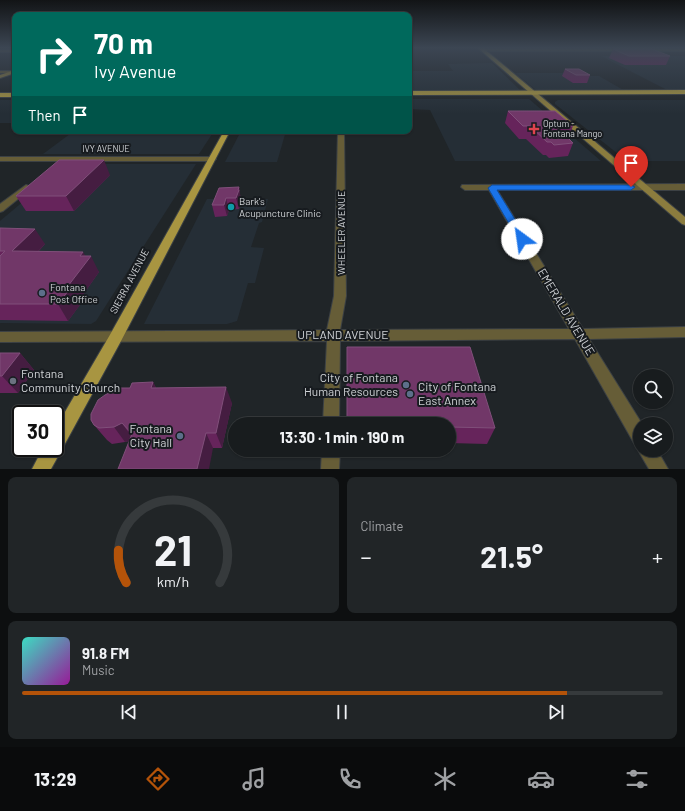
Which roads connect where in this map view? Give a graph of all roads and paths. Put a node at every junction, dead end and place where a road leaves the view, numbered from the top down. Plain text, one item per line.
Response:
1 (506, 70) edge
2 (12, 71) edge
3 (0, 72) edge
4 (12, 72) edge
5 (0, 77) edge
6 (412, 94) edge
7 (534, 94) junction
8 (662, 94) junction
9 (685, 94) edge
10 (0, 95) edge
11 (12, 95) edge
12 (225, 134) edge
13 (341, 134) edge
14 (0, 159) edge
15 (61, 159) junction
16 (212, 159) junction
17 (51, 168) edge
18 (34, 181) edge
19 (465, 187) dead end
20 (644, 187) junction
21 (685, 187) edge
22 (492, 188) junction
23 (0, 209) edge
24 (685, 222) edge
25 (685, 332) edge
26 (579, 334) junction
27 (333, 335) junction
28 (0, 337) edge
29 (116, 337) junction
30 (331, 417) edge
31 (633, 425) edge
32 (64, 429) edge
33 (48, 457) edge
34 (331, 457) edge
35 (652, 457) edge
36 (41, 469) edge
37 (330, 469) edge
38 (659, 469) edge

1 - 7 street
2 - 3 street
4 - 5 street
6 - 7 main road
7 - 8 main road
7 - 8 main road
7 - 20 street
8 - 9 main road
10 - 11 main road
12 - 16 main road, SIERRA AVENUE
13 - 27 street, WHEELER AVENUE
14 - 15 street, IVY AVENUE
15 - 16 street, IVY AVENUE
15 - 17 street
16 - 29 main road, SIERRA AVENUE
18 - 23 street
19 - 22 street
20 - 21 street
20 - 22 street
20 - 24 street
22 - 26 street, EMERALD AVENUE
25 - 26 street, UPLAND AVENUE
26 - 27 street, UPLAND AVENUE
26 - 31 street, EMERALD AVENUE
27 - 29 street, UPLAND AVENUE
27 - 30 street, WHEELER AVENUE
28 - 29 street, UPLAND AVENUE
29 - 32 main road, SIERRA AVENUE
33 - 36 main road
34 - 37 street
35 - 38 street

